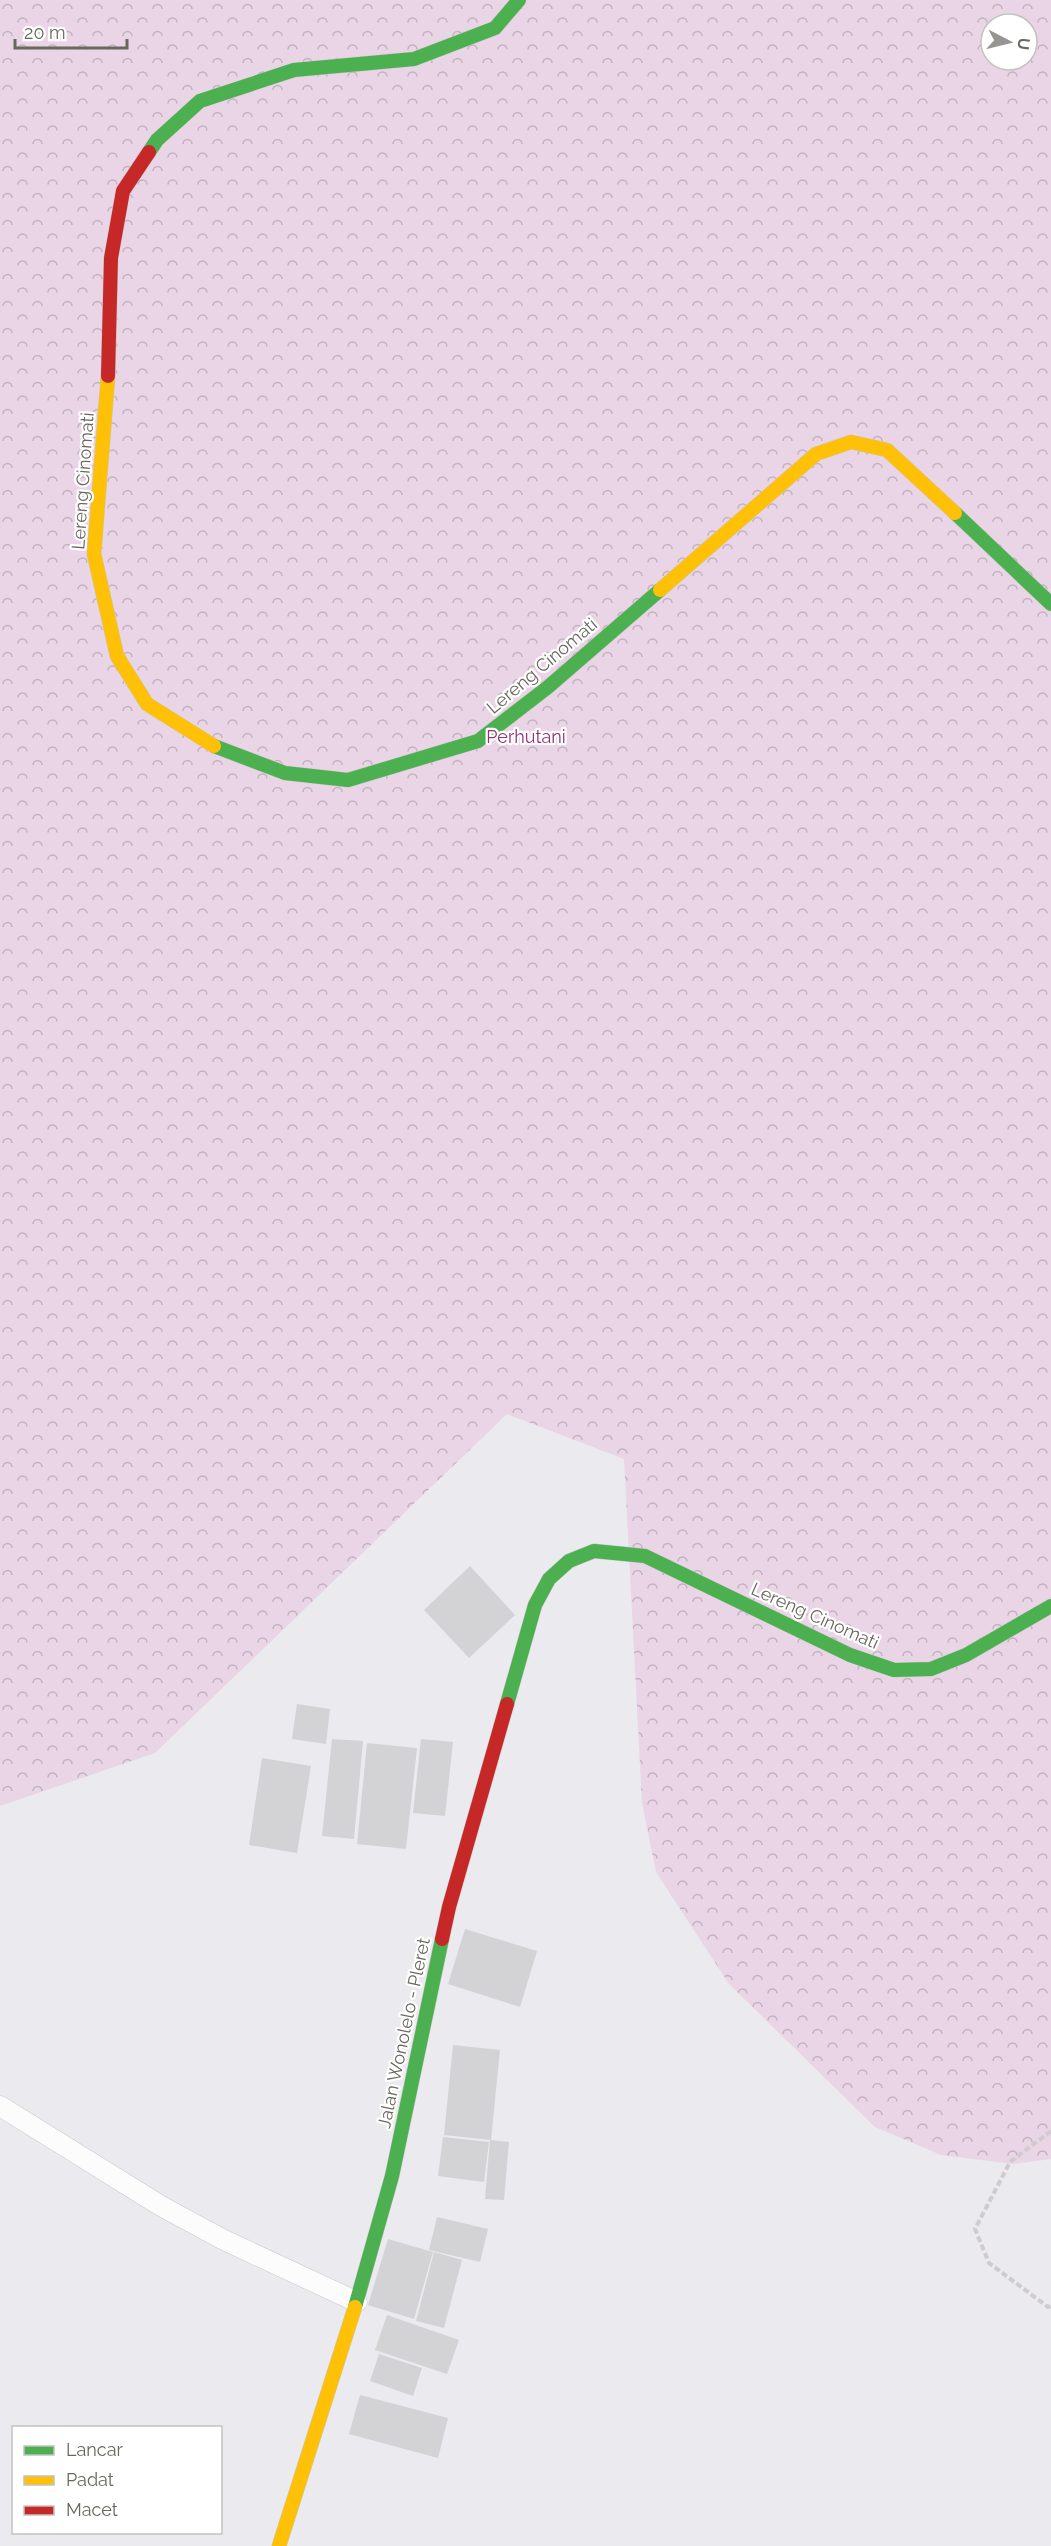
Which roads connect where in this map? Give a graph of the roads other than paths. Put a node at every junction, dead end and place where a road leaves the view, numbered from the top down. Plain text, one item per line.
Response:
1 (519, 0) edge
2 (1051, 604) edge
3 (594, 1551) joint
4 (1051, 1606) edge
5 (0, 2106) edge
6 (357, 2302) junction
7 (279, 2546) edge

1 - 2 main road, Lereng Cinomati
3 - 4 main road, Lereng Cinomati
3 - 6 main road, Jalan Wonolelo - Pleret
5 - 6 lane
6 - 7 main road, Jalan Wonolelo - Pleret

